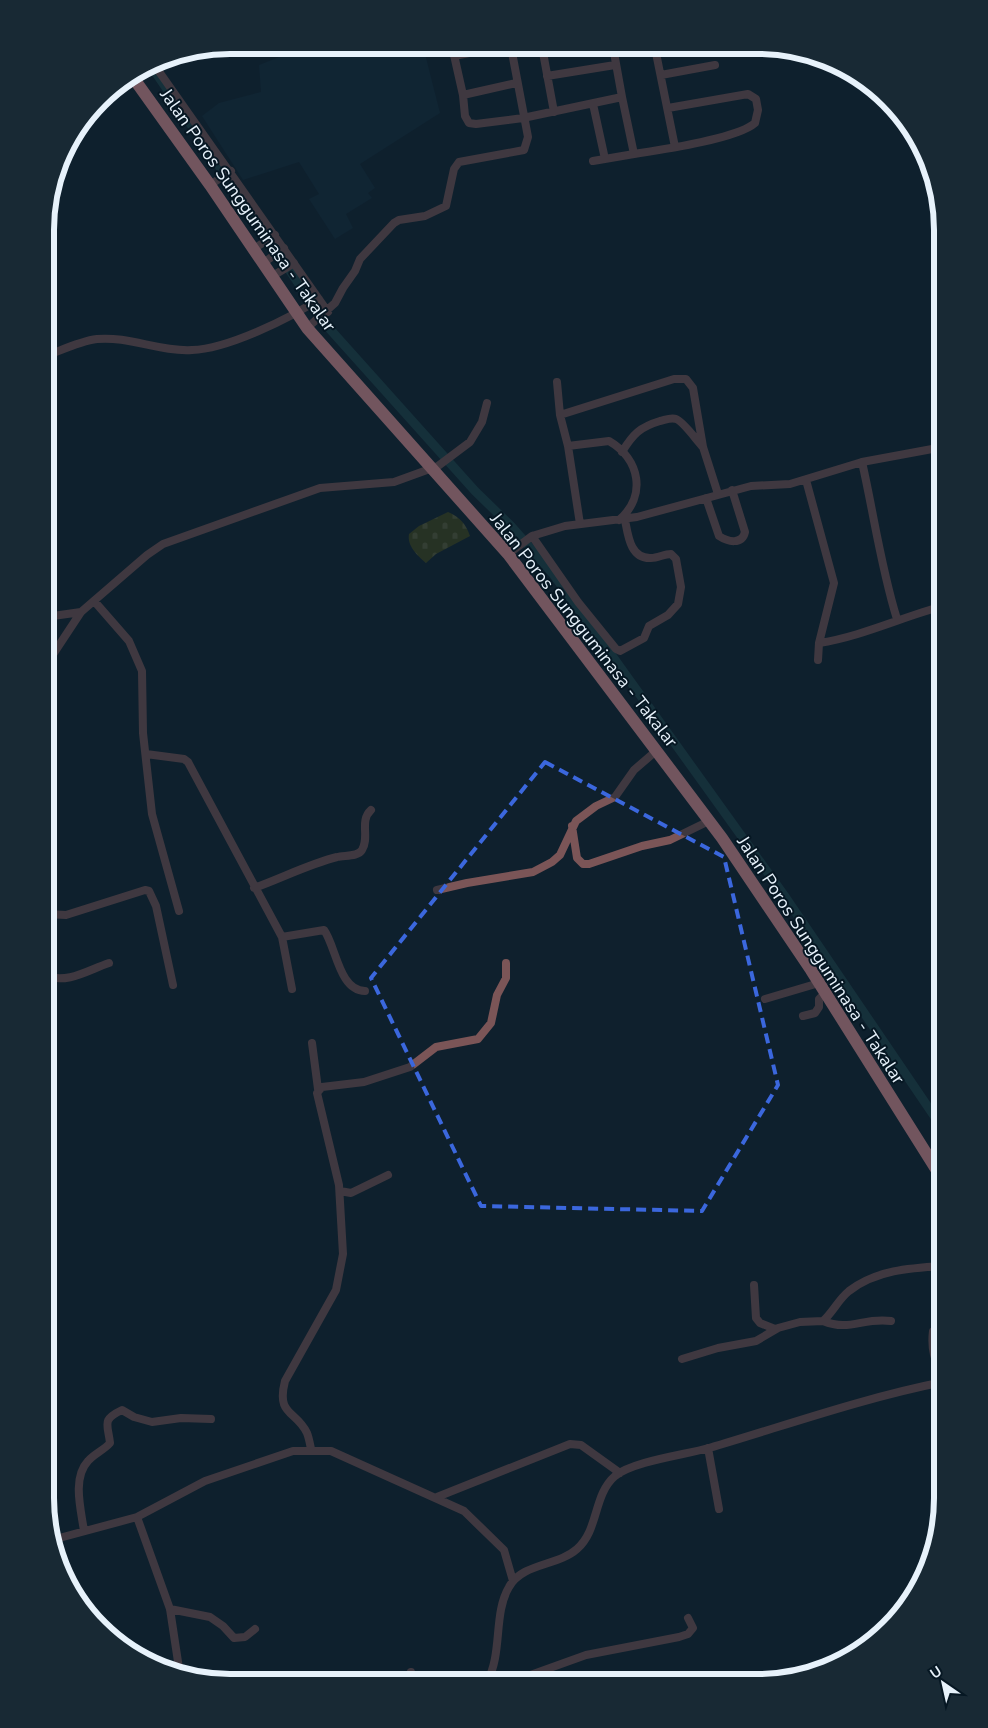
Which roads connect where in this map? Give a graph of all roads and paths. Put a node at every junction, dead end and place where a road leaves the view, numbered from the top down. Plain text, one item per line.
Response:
1 (464, 54) edge
2 (511, 54) edge
3 (543, 54) edge
4 (614, 54) edge
5 (656, 54) edge
6 (454, 56) joint
7 (616, 65) junction
8 (715, 66) dead end
9 (157, 69) edge
10 (661, 75) junction
11 (547, 76) junction
12 (136, 81) edge
13 (516, 83) junction
14 (463, 94) junction
15 (622, 97) junction
16 (593, 104) junction
17 (668, 108) junction
18 (554, 112) junction
19 (523, 118) junction
20 (675, 147) junction
21 (634, 154) junction
22 (605, 159) junction
23 (593, 161) dead end
24 (230, 172) junction
25 (213, 182) junction
26 (273, 236) junction
27 (256, 248) junction
28 (283, 250) junction
29 (266, 261) junction
30 (293, 263) junction
31 (275, 274) junction
32 (317, 300) junction
33 (300, 311) junction
34 (327, 313) junction
35 (310, 326) junction
36 (54, 353) edge
37 (558, 382) dead end
38 (487, 403) dead end
39 (560, 415) junction
40 (568, 446) junction
41 (703, 447) junction
42 (934, 449) edge
43 (622, 452) junction
44 (862, 462) junction
45 (434, 467) junction
46 (806, 480) junction
47 (732, 490) junction
48 (718, 494) junction
49 (706, 498) junction
50 (621, 521) junction
51 (580, 524) junction
52 (530, 538) junction
53 (511, 551) junction
54 (95, 602) junction
55 (934, 609) edge
56 (81, 612) junction
57 (54, 616) edge
58 (897, 619) junction
59 (819, 643) junction
60 (54, 652) edge
61 (818, 660) dead end
62 (656, 751) junction
63 (146, 754) junction
64 (371, 810) dead end
65 (709, 821) junction
66 (572, 825) junction
67 (254, 888) junction
68 (437, 890) dead end
69 (179, 911) dead end
70 (54, 914) edge
71 (282, 937) junction
72 (109, 963) dead end
73 (506, 963) dead end
74 (54, 979) edge
75 (173, 985) dead end
76 (822, 988) junction
77 (292, 989) dead end
78 (365, 991) dead end
79 (765, 999) dead end
80 (803, 1016) dead end
81 (312, 1042) dead end
82 (318, 1089) junction
83 (934, 1166) edge
84 (388, 1175) dead end
85 (340, 1191) junction
86 (934, 1267) edge
87 (754, 1285) dead end
88 (823, 1321) junction
89 (891, 1321) dead end
90 (775, 1329) junction
91 (934, 1330) edge
92 (934, 1356) edge
93 (682, 1358) dead end
94 (934, 1384) edge
95 (211, 1419) dead end
96 (708, 1448) junction
97 (311, 1449) junction
98 (620, 1473) junction
99 (437, 1497) junction
100 (719, 1509) dead end
101 (137, 1517) junction
102 (84, 1531) junction
103 (58, 1538) edge
104 (513, 1581) junction
105 (170, 1609) junction
106 (688, 1618) dead end
107 (255, 1629) dead end
108 (179, 1667) edge
109 (490, 1674) edge
110 (533, 1674) edge

1 - 6 street
2 - 13 street
3 - 11 street
4 - 7 street
5 - 10 street
6 - 14 street
7 - 11 street
7 - 15 street
8 - 10 street
9 - 24 street
10 - 17 street
11 - 18 street
12 - 25 highway, Jalan Poros Sungguminasa - Takalar
13 - 14 street
13 - 19 street
14 - 19 street
15 - 16 street
15 - 21 street
16 - 18 street
16 - 22 street
17 - 20 street
17 - 20 street
18 - 19 street
19 - 34 street
20 - 21 street
21 - 22 street
22 - 23 street
24 - 25 street
24 - 26 street
25 - 27 highway, Jalan Poros Sungguminasa - Takalar
26 - 27 street
26 - 28 street
27 - 29 highway, Jalan Poros Sungguminasa - Takalar
28 - 29 street
28 - 30 street
29 - 31 highway, Jalan Poros Sungguminasa - Takalar
30 - 31 street
30 - 32 street
31 - 33 highway, Jalan Poros Sungguminasa - Takalar
32 - 33 street
32 - 34 street
33 - 35 highway, Jalan Poros Sungguminasa - Takalar
33 - 36 street
34 - 35 street
35 - 45 highway, Jalan Poros Sungguminasa - Takalar
37 - 39 street
38 - 45 street
39 - 40 street
39 - 41 street
40 - 43 street
40 - 51 street
41 - 43 street
41 - 48 street
42 - 44 street
43 - 50 street
44 - 46 street
44 - 58 street
45 - 53 highway, Jalan Poros Sungguminasa - Takalar
45 - 54 street
46 - 47 street
46 - 59 street
47 - 48 street
47 - 49 street
48 - 49 street
49 - 50 street
50 - 51 street
50 - 52 street
51 - 52 street
52 - 53 street
53 - 62 highway, Jalan Poros Sungguminasa - Takalar
54 - 56 street
54 - 63 street
55 - 58 street
56 - 57 street
56 - 60 street
58 - 59 street
59 - 61 street
62 - 65 highway, Jalan Poros Sungguminasa - Takalar
62 - 66 street
63 - 67 street
63 - 69 street
64 - 67 street
65 - 66 street
65 - 76 highway, Jalan Poros Sungguminasa - Takalar
66 - 68 street
67 - 71 street
70 - 75 street
71 - 77 street
71 - 78 street
72 - 74 street
73 - 82 street
76 - 79 street
76 - 80 street
76 - 83 highway, Jalan Poros Sungguminasa - Takalar
81 - 82 street
82 - 85 street
84 - 85 street
85 - 97 street
86 - 88 street
87 - 90 street
88 - 89 street
88 - 90 street
90 - 93 street
91 - 92 street
94 - 96 street
95 - 102 street
96 - 98 street
96 - 100 street
97 - 99 street
97 - 101 street
98 - 99 street
98 - 104 street
99 - 104 street
101 - 102 street
101 - 105 street
102 - 103 street
104 - 109 street
105 - 107 street
105 - 108 street
106 - 110 street

